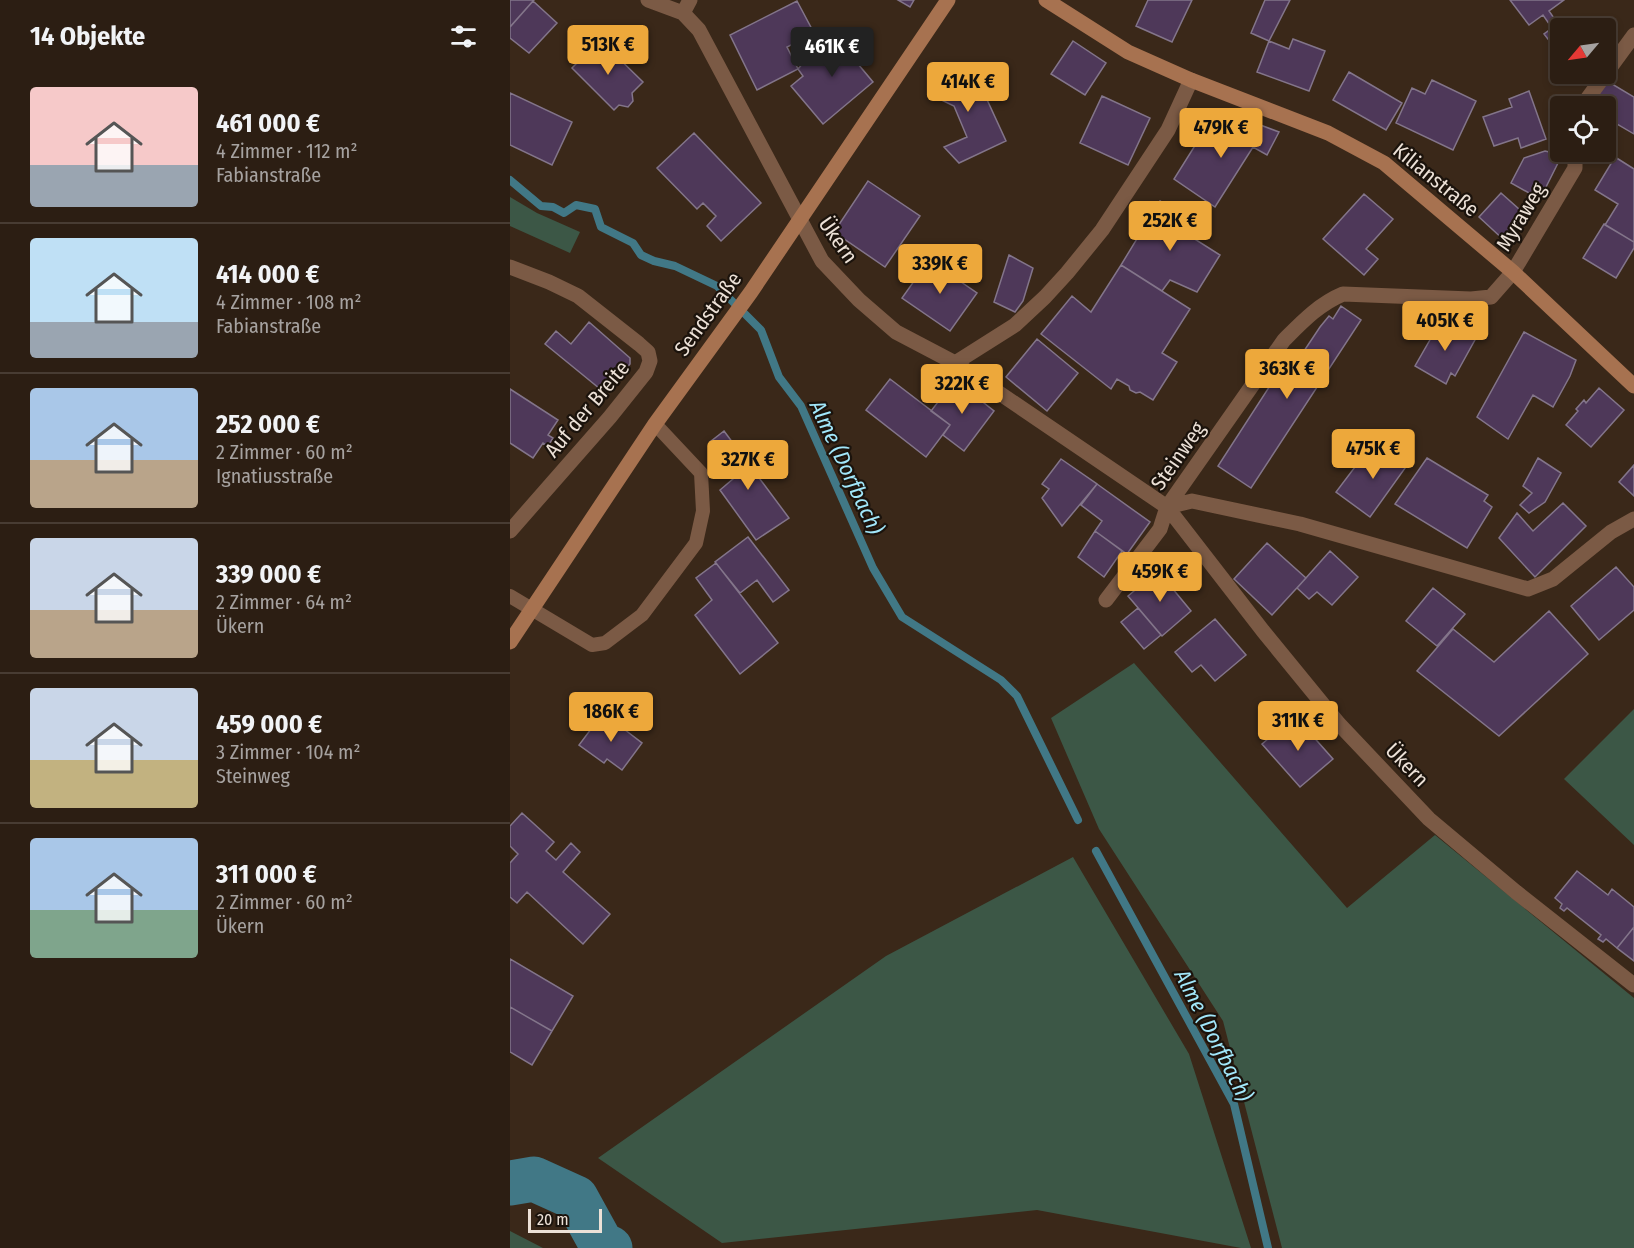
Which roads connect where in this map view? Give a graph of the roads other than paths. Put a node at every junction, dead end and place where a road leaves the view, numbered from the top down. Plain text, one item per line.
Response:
1 (648, 0) edge
2 (948, 0) edge
3 (1046, 0) edge
4 (687, 7) edge
5 (1634, 35) edge
6 (1191, 80) junction
7 (1591, 96) edge
8 (1575, 162) edge
9 (799, 220) junction
10 (510, 267) edge
11 (1513, 272) junction
12 (956, 363) junction
13 (1634, 386) edge
14 (656, 424) junction
15 (1167, 507) junction
16 (1634, 519) edge
17 (510, 531) edge
18 (510, 596) edge
19 (1106, 600) dead end
20 (531, 609) junction
21 (510, 642) edge
22 (1634, 985) edge

1 - 4 street
2 - 9 main road, Sendstraße
3 - 6 main road, Kilianstraße
4 - 9 street
5 - 7 street
6 - 11 main road, Kilianstraße
6 - 12 street
8 - 11 street, Myraweg
9 - 12 street, Ükern
9 - 14 main road, Sendstraße
10 - 17 street, Auf der Breite
11 - 13 main road, Kilianstraße
11 - 15 street, Steinweg
12 - 15 street, Ükern
14 - 20 main road, Sendstraße
14 - 20 lane
15 - 16 street
15 - 19 street, Steinweg
15 - 22 street, Ükern
18 - 20 lane
20 - 21 main road, Sendstraße

